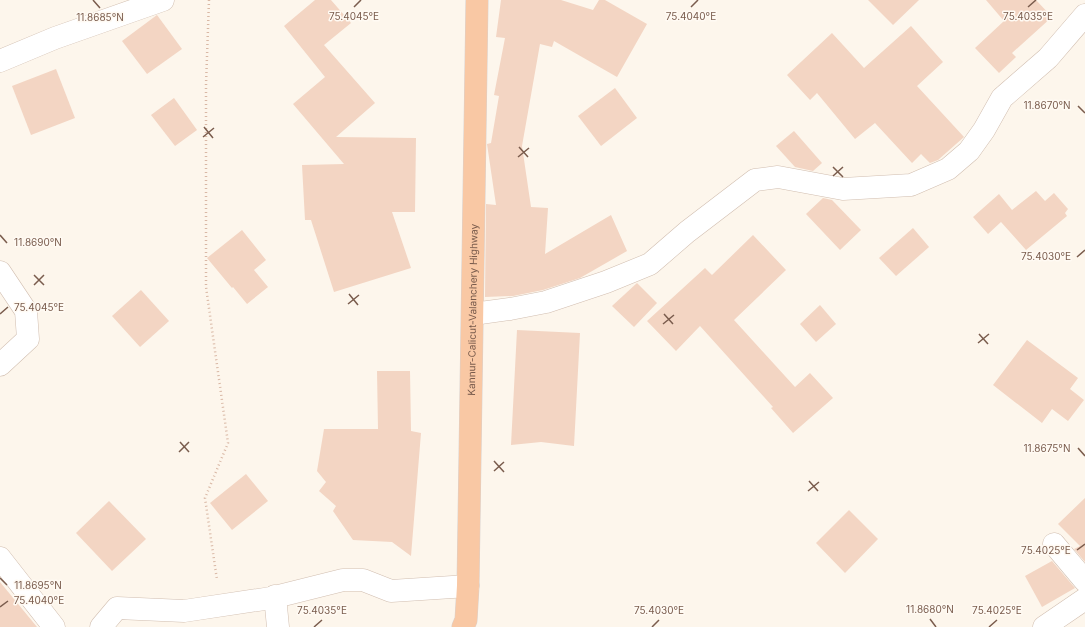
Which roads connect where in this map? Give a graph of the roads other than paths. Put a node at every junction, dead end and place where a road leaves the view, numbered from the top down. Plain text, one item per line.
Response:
1 (163, 0) edge
2 (478, 0) edge
3 (1085, 15) edge
4 (0, 61) edge
5 (0, 272) edge
6 (473, 314) junction
7 (0, 365) edge
8 (1054, 544) dead end
9 (0, 558) edge
10 (1085, 581) edge
11 (468, 586) junction
12 (275, 596) junction
13 (1085, 599) edge
14 (466, 625) edge
15 (54, 627) edge
16 (102, 627) edge
17 (278, 627) edge
18 (1044, 627) edge

1 - 4 street
2 - 6 highway, Kannur-Calicut-Valanchery Highway
3 - 6 street
5 - 7 street
6 - 11 highway, Kannur-Calicut-Valanchery Highway
8 - 10 street
9 - 15 street
11 - 12 street
11 - 14 highway, Kannur-Calicut-Valanchery Highway
12 - 16 street
12 - 17 street
13 - 18 street

